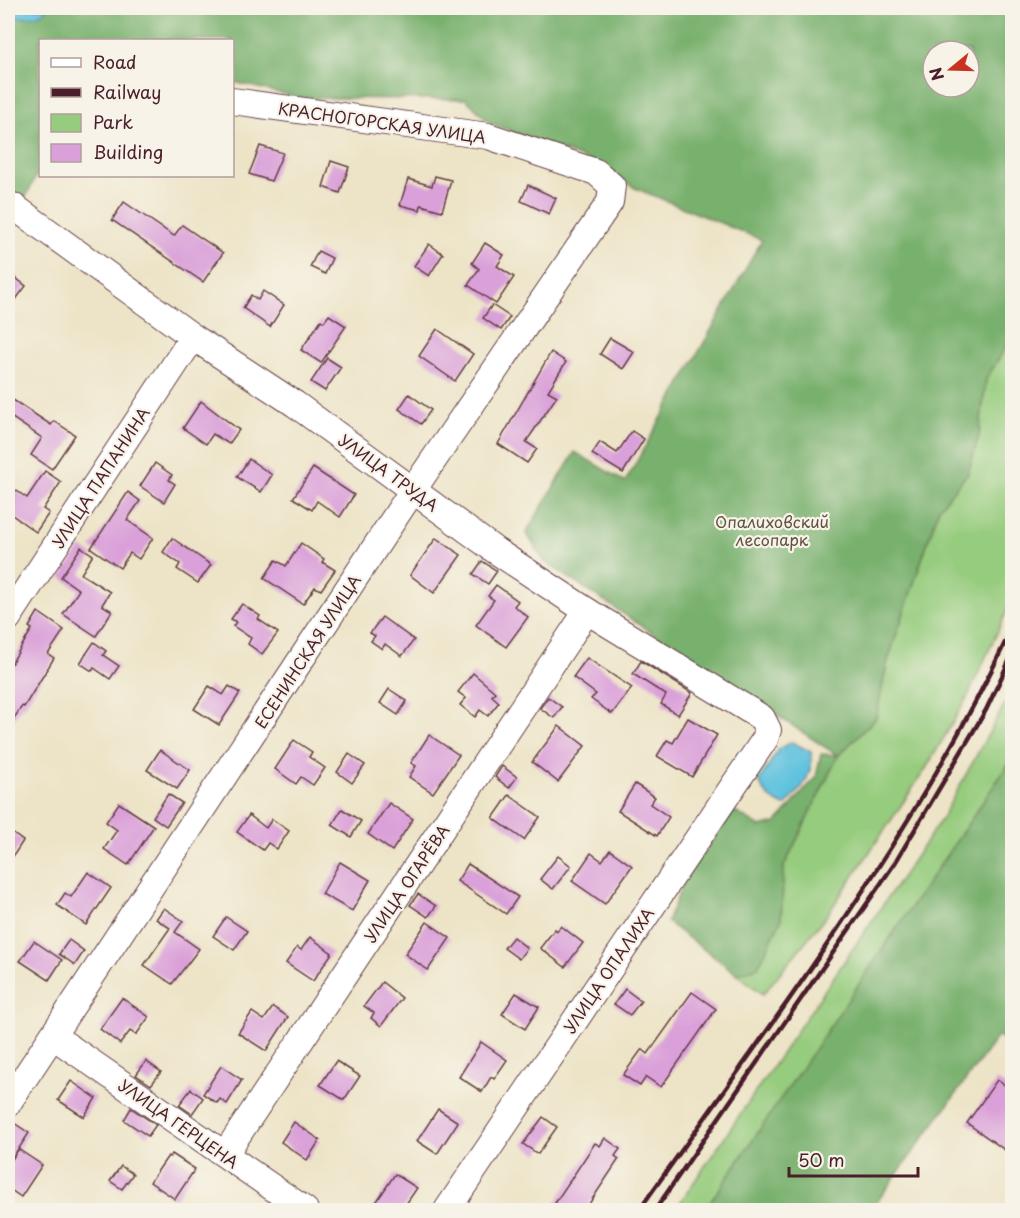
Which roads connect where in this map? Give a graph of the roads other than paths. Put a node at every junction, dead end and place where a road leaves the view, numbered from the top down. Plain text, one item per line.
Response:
1 (234, 101) edge
2 (610, 202) joint
3 (13, 206) dead end
4 (193, 337) junction
5 (413, 490) junction
6 (587, 611) junction
7 (8, 618) edge
8 (768, 730) joint
9 (53, 1036) junction
10 (8, 1103) edge
11 (225, 1154) junction
12 (305, 1210) edge
13 (447, 1210) edge

1 - 2 street, КРАСНОГОРСКАЯ УЛИЦА
2 - 5 street, ЕСЕНИНСКАЯ УЛИЦА
3 - 4 street, УЛИЦА ТРУДА
4 - 5 street, УЛИЦА ТРУДА
4 - 7 street, УЛИЦА ПАПАНИНА
5 - 6 street, УЛИЦА ТРУДА
5 - 9 street, ЕСЕНИНСКАЯ УЛИЦА
6 - 8 street, УЛИЦА ТРУДА
6 - 11 street, УЛИЦА ОГАРЁВА
8 - 13 street, УЛИЦА ОПАЛИХА
9 - 10 street, ЕСЕНИНСКАЯ УЛИЦА
9 - 11 street, УЛИЦА ГЕРЦЕНА
11 - 12 street, УЛИЦА ГЕРЦЕНА

